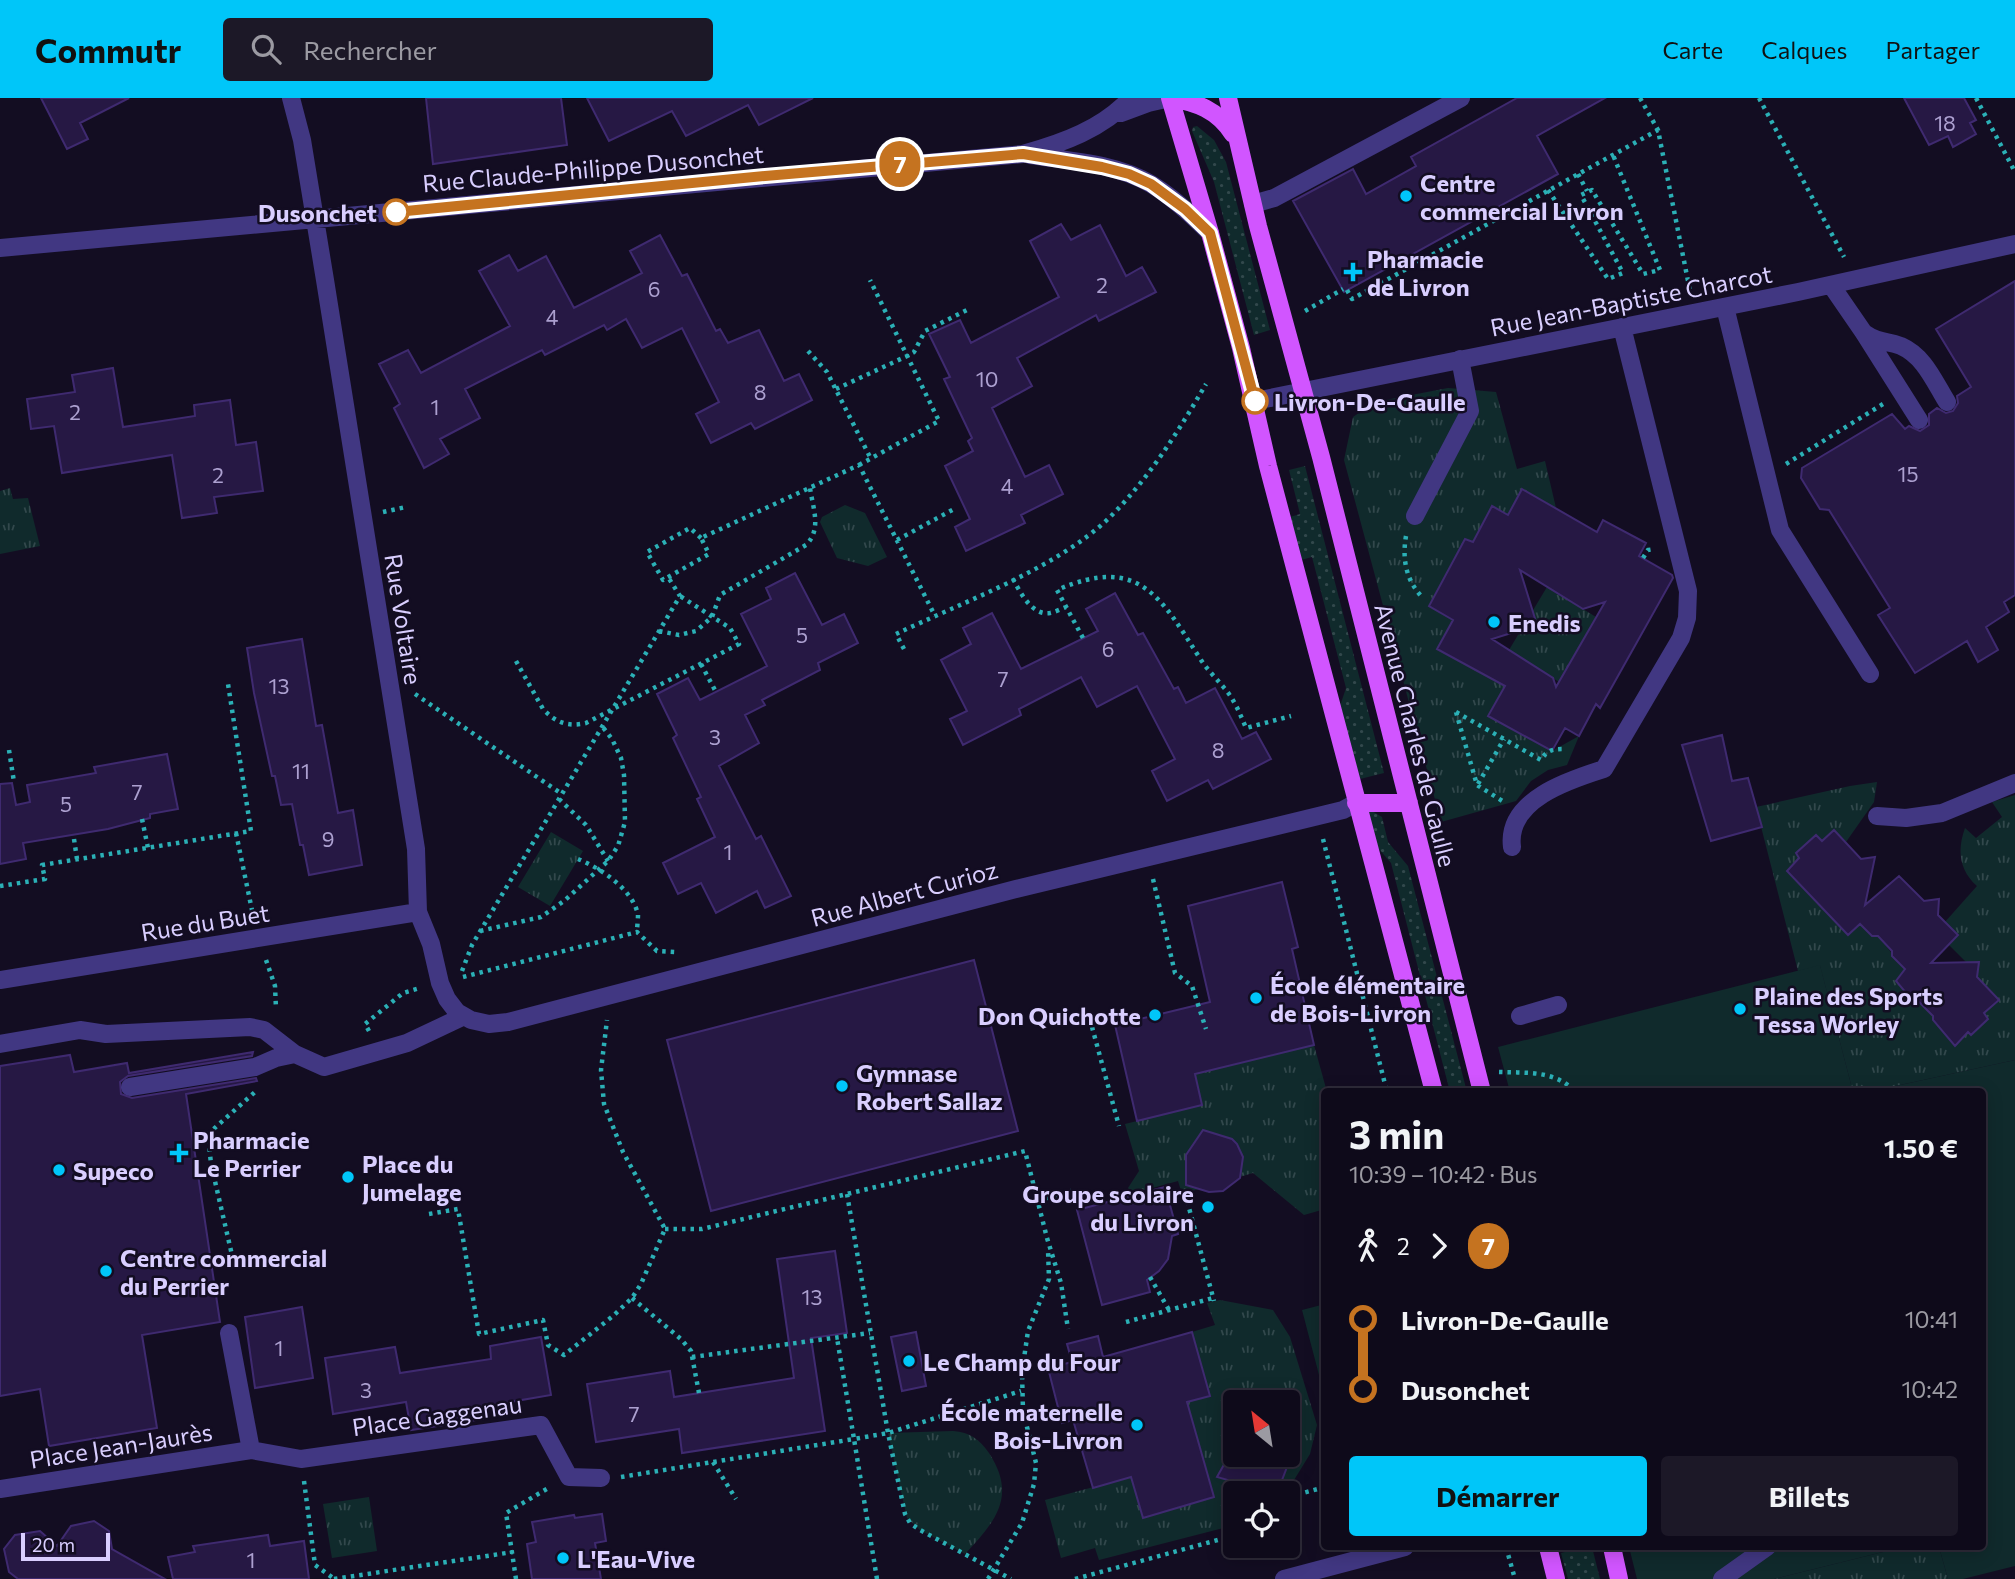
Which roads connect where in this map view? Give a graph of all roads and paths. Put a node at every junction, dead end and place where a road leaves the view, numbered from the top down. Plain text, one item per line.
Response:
1 (291, 98) edge
2 (1131, 98) edge
3 (1170, 98) edge
4 (1228, 98) edge
5 (1461, 98) edge
6 (1640, 98) edge
7 (1759, 98) edge
8 (1976, 98) edge
9 (1111, 117) junction
10 (1657, 130) junction
11 (1238, 143) junction
12 (1023, 154) junction
13 (1613, 155) junction
14 (2015, 172) edge
15 (1578, 174) junction
16 (1548, 190) junction
17 (1587, 191) junction
18 (1253, 204) junction
19 (314, 219) junction
20 (1210, 233) junction
21 (2015, 244) edge
22 (0, 248) edge
23 (870, 280) dead end
24 (1856, 280) junction
25 (1830, 285) junction
26 (1725, 307) junction
27 (971, 308) dead end
28 (1305, 311) dead end
29 (1695, 313) junction
30 (1622, 327) junction
31 (1864, 333) junction
32 (808, 351) dead end
33 (907, 356) junction
34 (1460, 359) junction
35 (1206, 384) dead end
36 (836, 389) junction
37 (1303, 390) junction
38 (1902, 393) junction
39 (1255, 401) junction
40 (1947, 402) dead end
41 (1919, 420) dead end
42 (871, 459) junction
43 (859, 465) junction
44 (1767, 476) junction
45 (810, 488) junction
46 (954, 509) dead end
47 (1415, 516) joint
48 (701, 538) junction
49 (897, 540) junction
50 (668, 576) junction
51 (1013, 579) junction
52 (680, 596) junction
53 (1422, 597) dead end
54 (1066, 607) junction
55 (935, 615) junction
56 (712, 617) junction
57 (659, 631) junction
58 (1083, 638) dead end
59 (904, 649) dead end
60 (516, 661) dead end
61 (701, 664) junction
62 (1870, 674) dead end
63 (228, 684) dead end
64 (407, 688) dead end
65 (716, 692) dead end
66 (612, 709) junction
67 (1292, 716) dead end
68 (602, 726) junction
69 (1504, 739) junction
70 (1563, 749) dead end
71 (9, 750) dead end
72 (14, 782) dead end
73 (2015, 783) edge
74 (1477, 785) junction
75 (561, 796) junction
76 (1356, 803) junction
77 (1409, 803) junction
78 (1521, 815) junction
79 (1320, 816) junction
80 (1877, 816) dead end
81 (142, 819) dead end
82 (74, 839) dead end
83 (1512, 847) dead end
84 (148, 848) junction
85 (1148, 856) junction
86 (77, 859) junction
87 (578, 859) dead end
88 (608, 861) junction
89 (599, 868) junction
90 (0, 886) edge
91 (418, 912) junction
92 (480, 931) junction
93 (637, 932) junction
94 (687, 949) dead end
95 (0, 980) edge
96 (440, 983) junction
97 (617, 993) junction
98 (1558, 1005) dead end
99 (1520, 1016) dead end
100 (464, 1017) junction
101 (1092, 1027) dead end
102 (1206, 1030) dead end
103 (0, 1044) edge
104 (380, 1051) junction
105 (295, 1054) junction
106 (1477, 1071) junction
107 (130, 1087) dead end
108 (1386, 1088) edge
109 (1433, 1088) edge
110 (1481, 1088) edge
111 (1570, 1088) edge
112 (1119, 1126) dead end
113 (1071, 1191) dead end
114 (1185, 1193) dead end
115 (847, 1194) junction
116 (1037, 1201) junction
117 (429, 1214) dead end
118 (665, 1228) junction
119 (1047, 1238) junction
120 (1150, 1277) dead end
121 (632, 1298) junction
122 (1169, 1310) junction
123 (1126, 1322) dead end
124 (1068, 1329) dead end
125 (229, 1333) dead end
126 (870, 1333) junction
127 (837, 1338) junction
128 (692, 1357) junction
129 (1021, 1391) junction
130 (699, 1393) dead end
131 (888, 1433) junction
132 (854, 1439) junction
133 (251, 1450) junction
134 (302, 1459) junction
135 (713, 1462) junction
136 (569, 1477) junction
137 (601, 1478) joint
138 (1321, 1488) edge
139 (0, 1489) edge
140 (1300, 1494) edge
141 (736, 1499) dead end
142 (1223, 1539) edge
143 (1394, 1550) edge
144 (1507, 1550) edge
145 (1549, 1550) edge
146 (1613, 1550) edge
147 (1763, 1550) edge
148 (513, 1552) junction
149 (398, 1570) junction
150 (995, 1570) junction
151 (334, 1579) edge
152 (400, 1579) edge
153 (516, 1579) edge
154 (877, 1579) edge
155 (988, 1579) edge
156 (1011, 1579) edge
157 (1075, 1579) edge
158 (1284, 1579) edge
159 (1515, 1579) edge
160 (1556, 1579) edge
161 (1619, 1579) edge
162 (1722, 1579) edge

1 - 19 street, Rue Voltaire
2 - 9 street, Rue Claude-Philippe Dusonchet
3 - 9 street, Rue Claude-Philippe Dusonchet
3 - 11 main road
3 - 20 main road
4 - 11 main road, Avenue Charles de Gaulle
5 - 18 street
6 - 10 path
7 - 24 path
8 - 14 path
9 - 12 street, Rue Claude-Philippe Dusonchet
10 - 13 path
10 - 29 path
11 - 18 main road, Avenue Charles de Gaulle
12 - 19 street, Rue Claude-Philippe Dusonchet
12 - 20 street, Rue Claude-Philippe Dusonchet
13 - 15 path
13 - 17 path
15 - 16 path
15 - 17 path
16 - 17 path
16 - 28 path
18 - 37 main road, Avenue Charles de Gaulle
19 - 22 street, Rue Claude-Philippe Dusonchet
19 - 91 street, Rue Voltaire
20 - 39 main road
21 - 24 street, Rue Jean-Baptiste Charcot
23 - 33 path
24 - 25 street, Rue Jean-Baptiste Charcot
25 - 26 street, Rue Jean-Baptiste Charcot
25 - 31 street
26 - 29 street, Rue Jean-Baptiste Charcot
26 - 44 street
27 - 33 path
29 - 30 street, Rue Jean-Baptiste Charcot
30 - 34 street, Rue Jean-Baptiste Charcot
30 - 78 street
31 - 38 street
31 - 40 street
32 - 36 path
33 - 36 path
33 - 42 path
34 - 37 street, Rue Jean-Baptiste Charcot
34 - 47 street
35 - 51 path
36 - 42 path
37 - 39 street, Rue Jean-Baptiste Charcot
37 - 77 main road, Avenue Charles de Gaulle
38 - 41 street
38 - 44 path
39 - 76 main road
42 - 43 path
43 - 45 path
43 - 49 path
44 - 62 street
45 - 48 path
45 - 56 path
46 - 49 path
47 - 53 path
48 - 50 path
48 - 50 path
49 - 55 path
50 - 52 path
51 - 54 path
51 - 55 path
52 - 56 path
52 - 57 path
54 - 58 path
54 - 67 path
55 - 59 path
56 - 57 path
56 - 61 path
57 - 66 path
60 - 66 path
61 - 65 path
61 - 66 path
63 - 84 path
64 - 75 path
66 - 68 path
68 - 75 path
68 - 88 path
69 - 70 path
69 - 74 path
69 - 74 path
71 - 72 path
73 - 80 street
74 - 78 path
75 - 88 path
75 - 92 path
76 - 77 main road
76 - 79 street, Rue Albert Curioz
76 - 109 main road
77 - 106 main road, Avenue Charles de Gaulle
78 - 83 street
79 - 85 street, Rue Albert Curioz
79 - 108 path
81 - 84 path
82 - 86 path
84 - 86 path
85 - 97 street, Rue Albert Curioz
85 - 102 path
86 - 90 path
87 - 89 path
88 - 89 path
89 - 92 path
89 - 93 path
91 - 95 street, Rue du Buet
91 - 96 street, Rue Voltaire
92 - 93 path
93 - 94 path
96 - 100 street, Rue Voltaire
96 - 104 path
97 - 100 street, Rue Albert Curioz
97 - 118 path
98 - 99 street
100 - 104 street
101 - 112 path
103 - 105 street
104 - 105 street
105 - 107 street
106 - 110 main road, Avenue Charles de Gaulle
106 - 111 path
113 - 116 path
114 - 122 path
115 - 116 path
115 - 118 path
115 - 126 path
116 - 119 path
117 - 121 path
118 - 121 path
119 - 124 path
119 - 129 path
120 - 122 path
121 - 128 path
122 - 123 path
125 - 133 street
126 - 127 path
126 - 131 path
127 - 128 path
127 - 132 path
128 - 130 path
129 - 131 path
129 - 150 path
131 - 132 path
131 - 150 path
132 - 135 path
132 - 154 path
133 - 134 street, Place Gaggenau
133 - 139 street, Place Jean-Jaurès
134 - 136 street, Place Gaggenau
134 - 151 path
135 - 137 path
135 - 141 path
136 - 137 street
136 - 148 path
138 - 140 path
142 - 157 path
143 - 158 street
144 - 159 path
145 - 160 main road
146 - 161 main road
147 - 162 street
148 - 149 path
148 - 153 path
149 - 151 path
149 - 152 path
150 - 155 path
150 - 156 path

